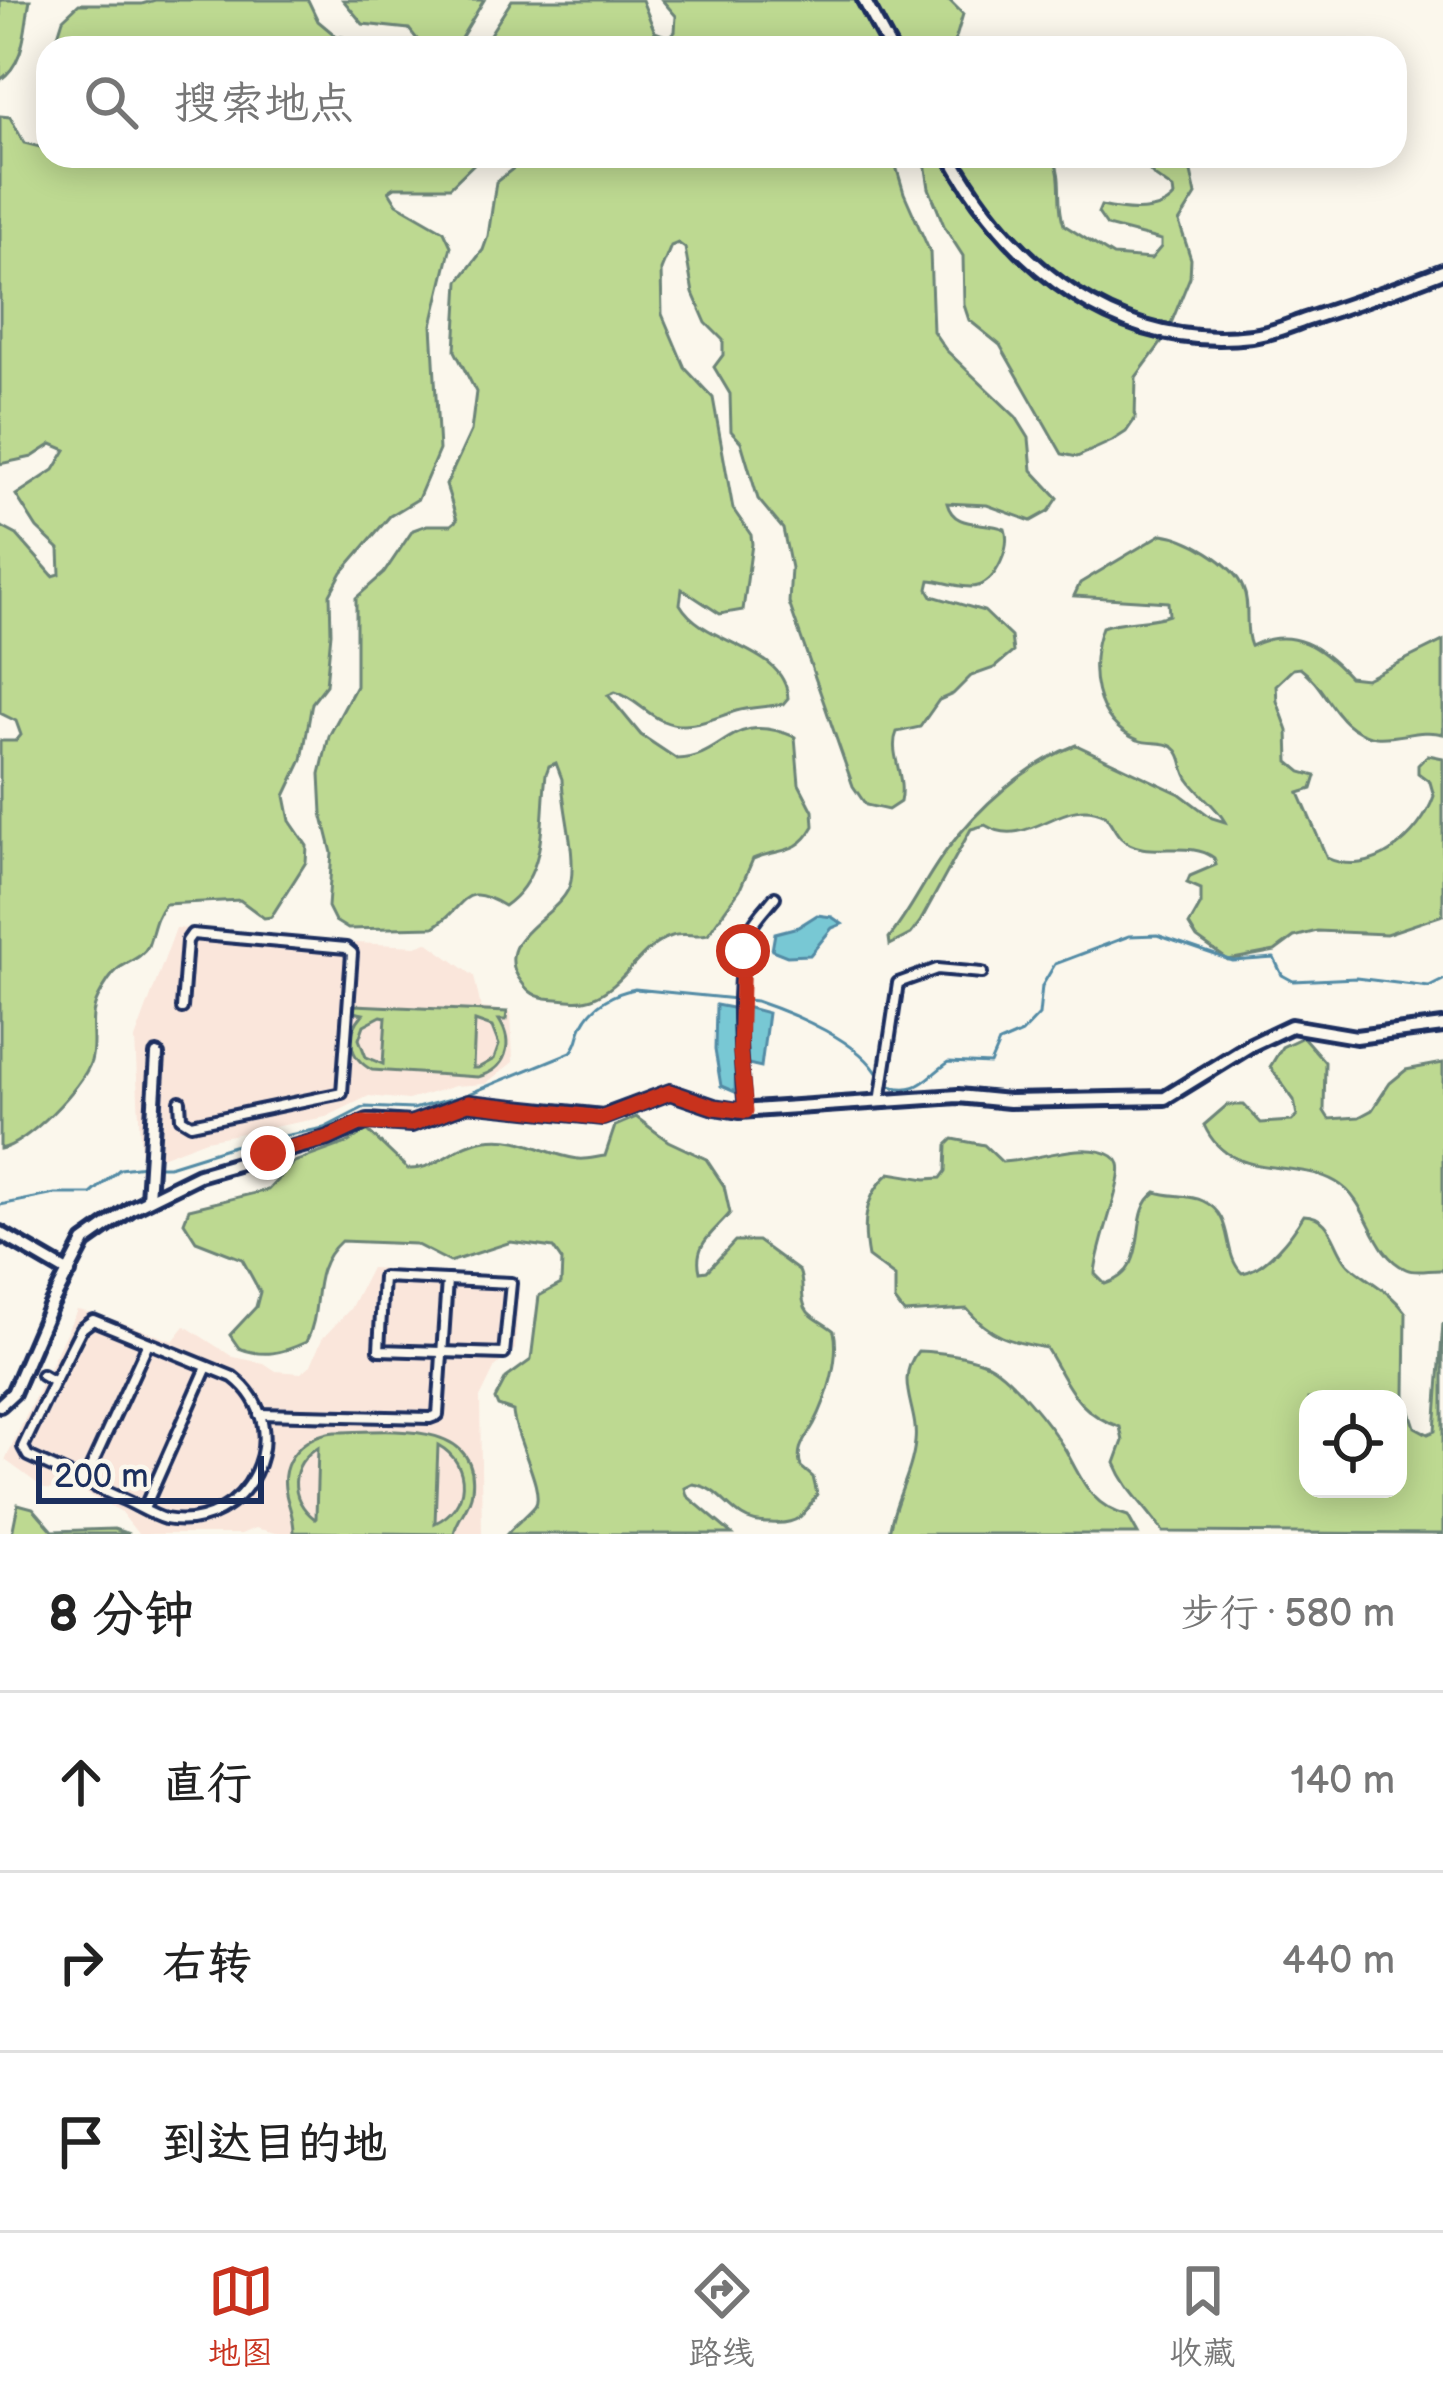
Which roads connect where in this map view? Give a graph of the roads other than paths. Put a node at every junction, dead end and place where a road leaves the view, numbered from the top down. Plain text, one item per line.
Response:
1 (864, 0) edge
2 (884, 36) edge
3 (957, 168) edge
4 (1443, 272) edge
5 (775, 897) dead end
6 (982, 973) dead end
7 (182, 1008) dead end
8 (1443, 1026) edge
9 (157, 1055) dead end
10 (180, 1101) dead end
11 (880, 1102) junction
12 (746, 1111) junction
13 (148, 1199) junction
14 (0, 1233) edge
15 (69, 1273) junction
16 (447, 1280) junction
17 (148, 1342) junction
18 (442, 1353) junction
19 (207, 1367) junction
20 (42, 1375) dead end
21 (54, 1382) junction
22 (0, 1405) edge
23 (260, 1414) junction
24 (84, 1482) junction
25 (144, 1509) junction

1 - 2 street
3 - 4 street
5 - 12 street
6 - 11 street
7 - 10 street
8 - 11 street
9 - 13 street
11 - 12 street
12 - 13 street
13 - 15 street
14 - 15 street
15 - 22 street
16 - 18 street
16 - 18 street
16 - 18 street
17 - 19 street
17 - 21 street
17 - 24 street
18 - 23 street
19 - 23 street
19 - 25 street
20 - 21 street
21 - 24 street
23 - 25 street
24 - 25 street

